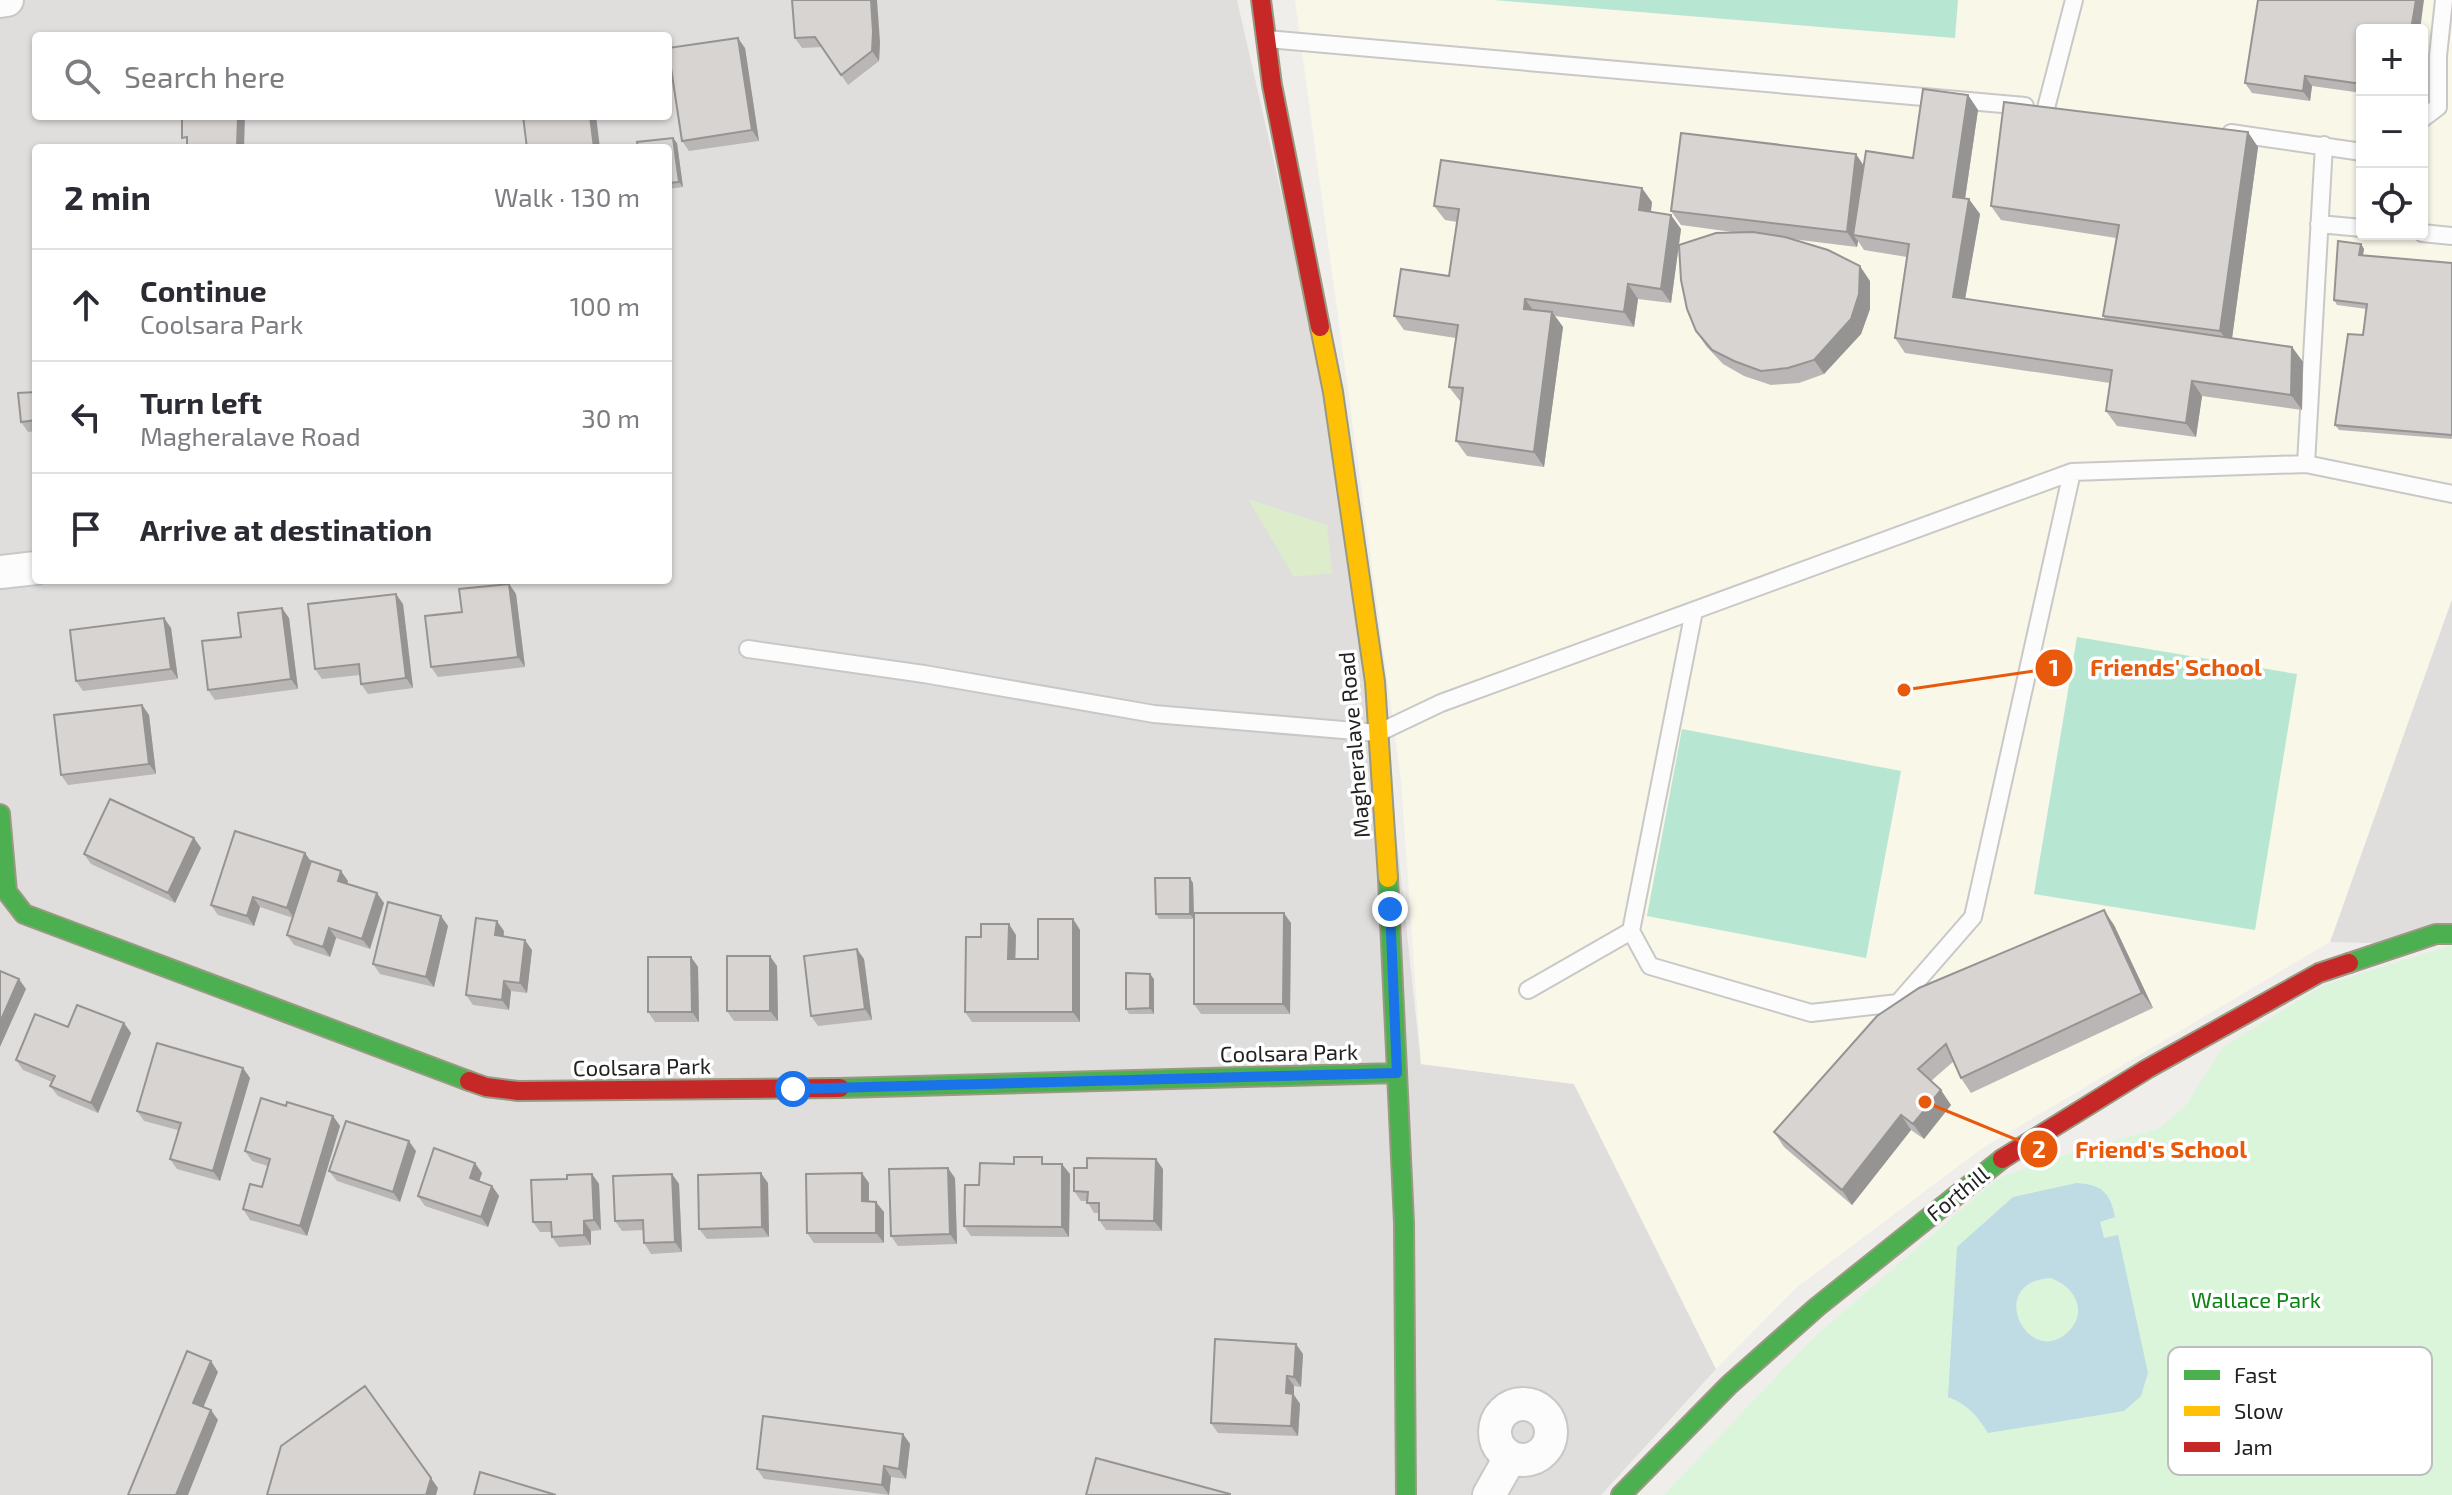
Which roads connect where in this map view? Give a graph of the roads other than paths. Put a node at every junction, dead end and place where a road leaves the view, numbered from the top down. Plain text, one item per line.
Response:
1 (7, 0) edge
2 (1261, 0) edge
3 (2074, 0) edge
4 (2444, 0) edge
5 (0, 1) edge
6 (1266, 39) junction
7 (2428, 114) edge
8 (2215, 131) edge
9 (2324, 145) junction
10 (2356, 151) edge
11 (2319, 224) junction
12 (2356, 227) edge
13 (2428, 234) edge
14 (2452, 236) edge
15 (2306, 464) junction
16 (2072, 472) junction
17 (2452, 494) edge
18 (32, 568) edge
19 (0, 572) edge
20 (1694, 611) junction
21 (748, 649) dead end
22 (1378, 733) junction
23 (0, 814) edge
24 (2447, 930) edge
25 (1631, 931) junction
26 (1528, 990) dead end
27 (1397, 1073) junction
28 (1510, 1458) dead end
29 (1406, 1495) edge
30 (1489, 1495) edge
31 (1621, 1495) edge

1 - 5 street
2 - 6 street, Magheralave Road
3 - 6 lane
4 - 7 lane
6 - 22 street, Magheralave Road
8 - 9 lane
9 - 10 lane
9 - 11 lane
11 - 12 lane
11 - 15 lane
13 - 14 lane
15 - 16 lane
15 - 17 lane
16 - 20 lane
16 - 25 lane
18 - 19 street
20 - 22 lane
20 - 25 lane
21 - 22 lane
22 - 27 street, Magheralave Road
23 - 27 street, Coolsara Park
24 - 31 street, Forthill
25 - 26 lane
27 - 29 street, Magheralave Road
28 - 30 street

